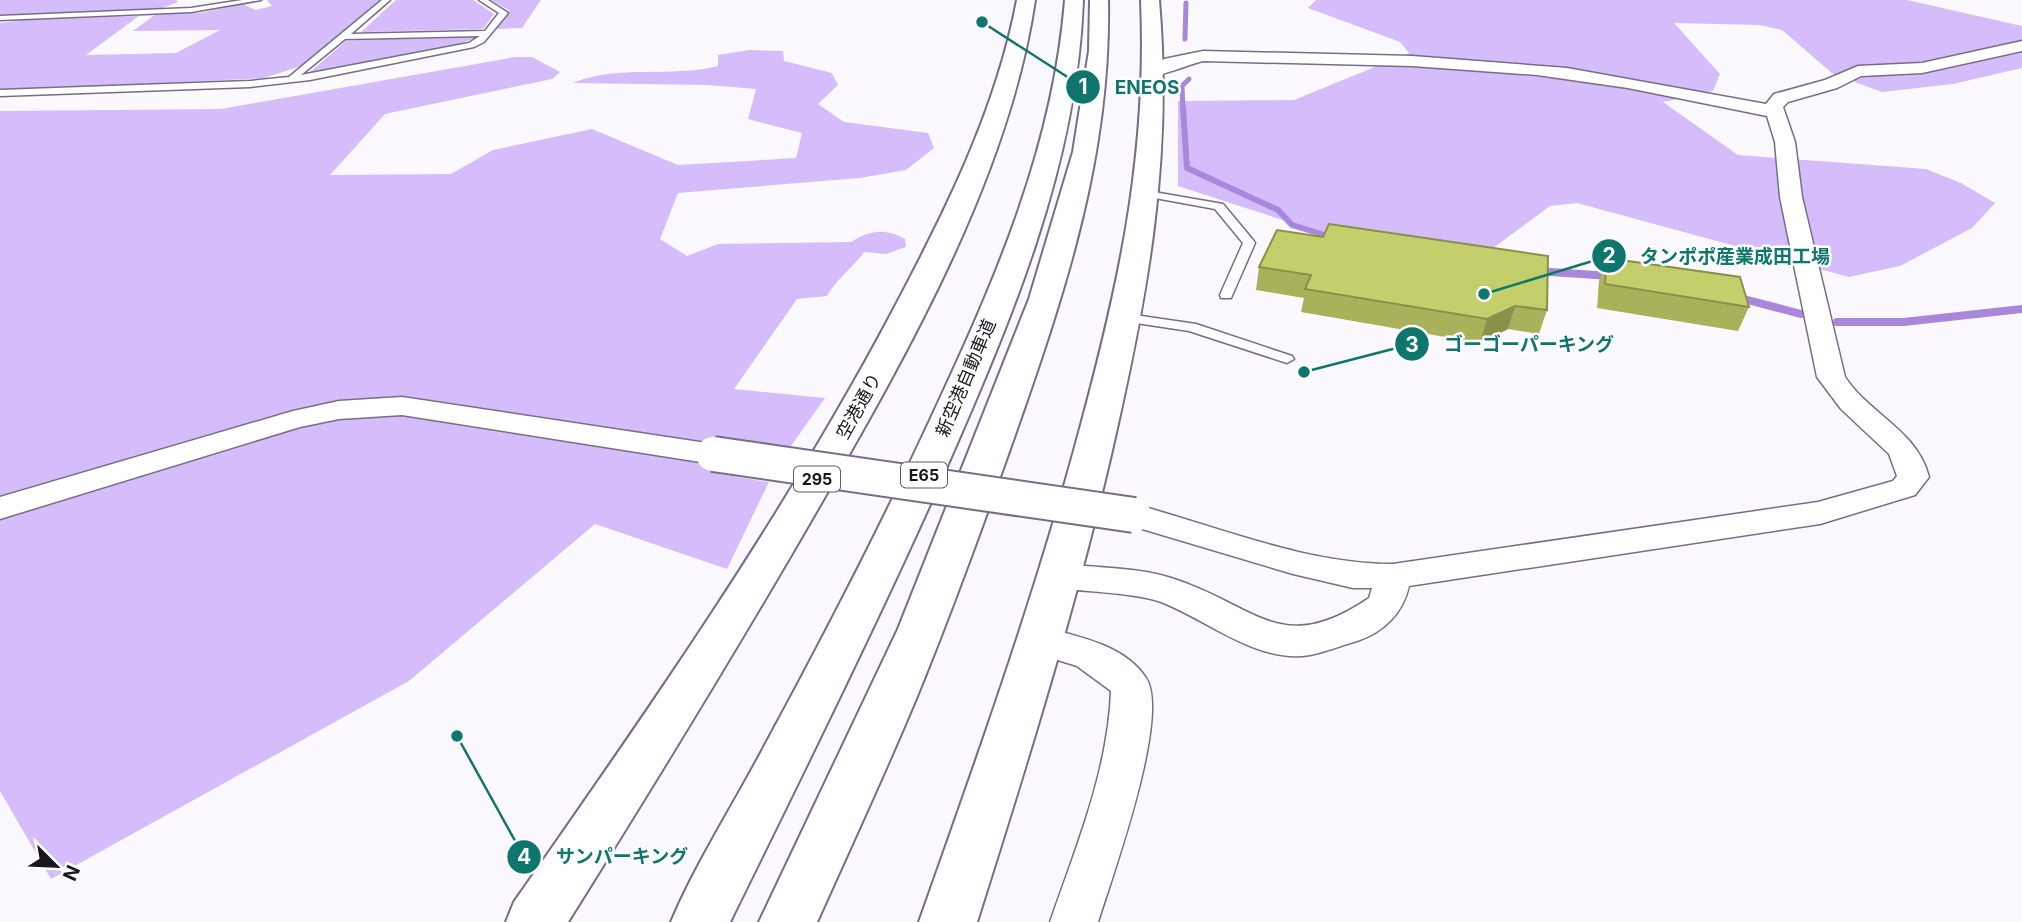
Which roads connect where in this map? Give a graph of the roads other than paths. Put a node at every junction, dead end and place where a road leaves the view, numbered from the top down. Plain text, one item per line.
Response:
1 (257, 0) edge
2 (386, 0) edge
3 (483, 0) edge
4 (1026, 0) edge
5 (1074, 0) edge
6 (1099, 0) edge
7 (1150, 0) edge
8 (0, 18) edge
9 (488, 33) junction
10 (343, 37) junction
11 (2022, 46) edge
12 (1154, 55) junction
13 (1203, 56) junction
14 (286, 80) junction
15 (0, 93) edge
16 (1777, 112) junction
17 (1148, 194) junction
18 (1226, 295) dead end
19 (1128, 318) junction
20 (1287, 359) dead end
21 (0, 508) edge
22 (1060, 576) junction
23 (1394, 576) junction
24 (1042, 641) junction
25 (535, 922) edge
26 (700, 922) edge
27 (788, 922) edge
28 (948, 922) edge
29 (1074, 922) edge

1 - 8 lane
2 - 10 lane
3 - 9 lane
4 - 25 highway, 空港通り / 295
5 - 26 highway, 新空港自動車道 / E65
6 - 27 highway
7 - 12 highway
9 - 10 lane
9 - 14 lane
10 - 14 lane
11 - 16 street
12 - 13 street
12 - 13 street
12 - 17 highway
13 - 16 street
14 - 15 lane
16 - 23 street
17 - 18 lane
17 - 19 highway
19 - 20 lane
19 - 22 highway
21 - 23 street, bridge
22 - 23 street
22 - 24 highway
24 - 28 highway
24 - 29 street

